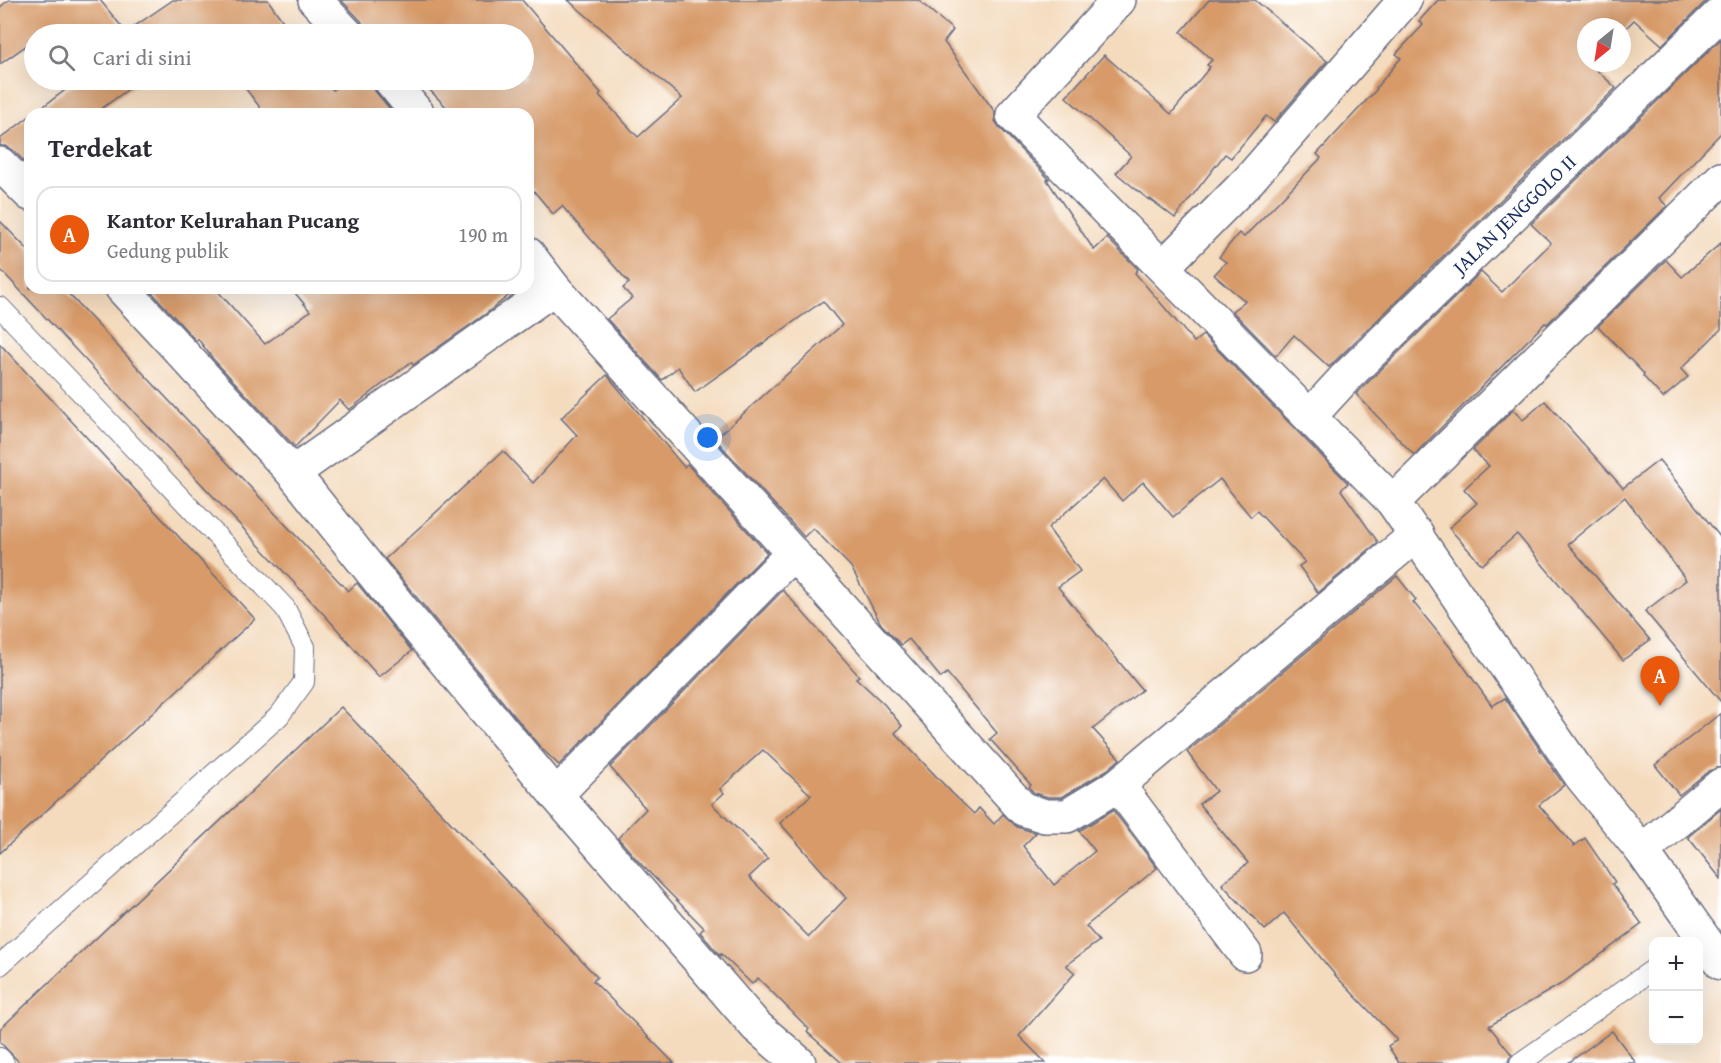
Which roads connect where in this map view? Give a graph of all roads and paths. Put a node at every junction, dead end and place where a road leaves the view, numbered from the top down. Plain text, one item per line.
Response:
1 (315, 0) edge
2 (1119, 0) edge
3 (1405, 0) edge
4 (1721, 14) edge
5 (338, 24) edge
6 (398, 90) edge
7 (413, 108) edge
8 (0, 164) edge
9 (1721, 178) edge
10 (24, 188) edge
11 (534, 262) edge
12 (1164, 266) junction
13 (554, 288) junction
14 (128, 294) edge
15 (0, 307) edge
16 (1310, 416) junction
17 (293, 473) junction
18 (1394, 502) junction
19 (1417, 534) junction
20 (793, 553) junction
21 (1118, 785) junction
22 (1721, 785) edge
23 (556, 795) junction
24 (1642, 851) junction
25 (1696, 937) edge
26 (1703, 945) edge
27 (1245, 954) dead end
28 (1721, 963) edge
29 (0, 965) edge
30 (1649, 972) edge
31 (0, 1058) edge
32 (4, 1063) edge
33 (799, 1063) edge
34 (1520, 1063) edge

1 - 5 street
2 - 12 street
3 - 12 street
4 - 16 street, JALAN JENGGOLO II
6 - 7 street
8 - 10 street
9 - 18 street
11 - 13 street
12 - 16 street
13 - 17 street
13 - 20 street
14 - 17 street
15 - 29 lane
16 - 18 street
17 - 23 street
18 - 19 street
19 - 21 street
19 - 24 street
20 - 21 street
20 - 23 street
21 - 27 street
22 - 24 street
23 - 33 street
24 - 25 street
26 - 28 street
30 - 34 lane
31 - 32 lane

